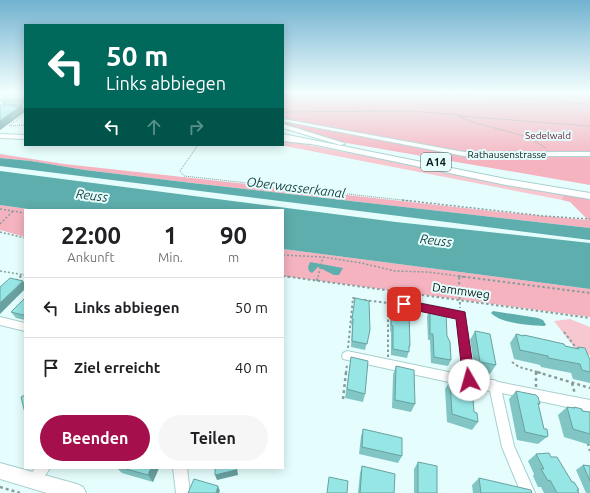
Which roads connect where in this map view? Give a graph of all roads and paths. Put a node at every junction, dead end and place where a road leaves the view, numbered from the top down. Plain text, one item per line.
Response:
1 (22, 116) edge
2 (460, 116) edge
3 (472, 116) edge
4 (284, 120) edge
5 (24, 125) edge
6 (4, 126) dead end
7 (9, 126) junction
8 (284, 126) edge
9 (590, 126) edge
10 (284, 132) edge
11 (0, 136) edge
12 (24, 137) edge
13 (284, 137) edge
14 (342, 144) junction
15 (197, 146) edge
16 (555, 154) junction
17 (590, 154) edge
18 (590, 189) edge
19 (590, 195) edge
20 (0, 209) edge
21 (13, 211) junction
22 (24, 213) edge
23 (590, 219) edge
24 (0, 224) edge
25 (0, 232) edge
26 (24, 238) edge
27 (284, 255) edge
28 (323, 258) junction
29 (0, 270) edge
30 (24, 274) edge
31 (284, 276) edge
32 (459, 277) junction
33 (317, 280) junction
34 (12, 285) edge
35 (590, 293) edge
36 (460, 300) junction
37 (388, 303) junction
38 (404, 304) joint
39 (590, 318) edge
40 (0, 321) edge
41 (24, 327) edge
42 (564, 332) dead end
43 (578, 351) edge
44 (347, 356) junction
45 (512, 362) dead end
46 (388, 364) junction
47 (536, 372) junction
48 (469, 380) junction
49 (572, 382) junction
50 (494, 385) junction
51 (536, 388) dead end
52 (590, 388) edge
53 (576, 396) dead end
54 (343, 399) dead end
55 (590, 406) edge
56 (588, 442) dead end
57 (590, 451) edge
58 (180, 469) edge
59 (0, 471) edge
60 (38, 474) edge
61 (0, 487) edge
62 (20, 493) edge
63 (77, 493) edge
64 (183, 493) edge
65 (528, 493) edge

1 - 7 path
2 - 16 path
3 - 9 path
4 - 16 street, Rathausenstrasse
5 - 7 path
6 - 7 path
8 - 14 street
10 - 14 highway, A14
11 - 12 street
13 - 19 highway, A14
14 - 18 highway, A14
15 - 23 path
16 - 17 street, Rathausenstrasse
20 - 21 path
21 - 22 path
21 - 24 path
25 - 26 path
27 - 28 path
28 - 32 path
28 - 33 path
29 - 30 path
30 - 34 path
31 - 33 path, Dammweg
32 - 35 path
32 - 36 path
33 - 36 path, Dammweg
36 - 39 path, Dammweg
37 - 38 path
37 - 44 path
37 - 46 path
38 - 48 street
40 - 41 street
42 - 43 path
44 - 46 street
44 - 54 path
45 - 47 path
46 - 48 street
47 - 49 path
47 - 51 path
48 - 50 street
49 - 52 path
49 - 53 path
50 - 55 street
50 - 65 street
56 - 57 path
58 - 64 street
59 - 60 main road
60 - 63 main road
61 - 62 path

